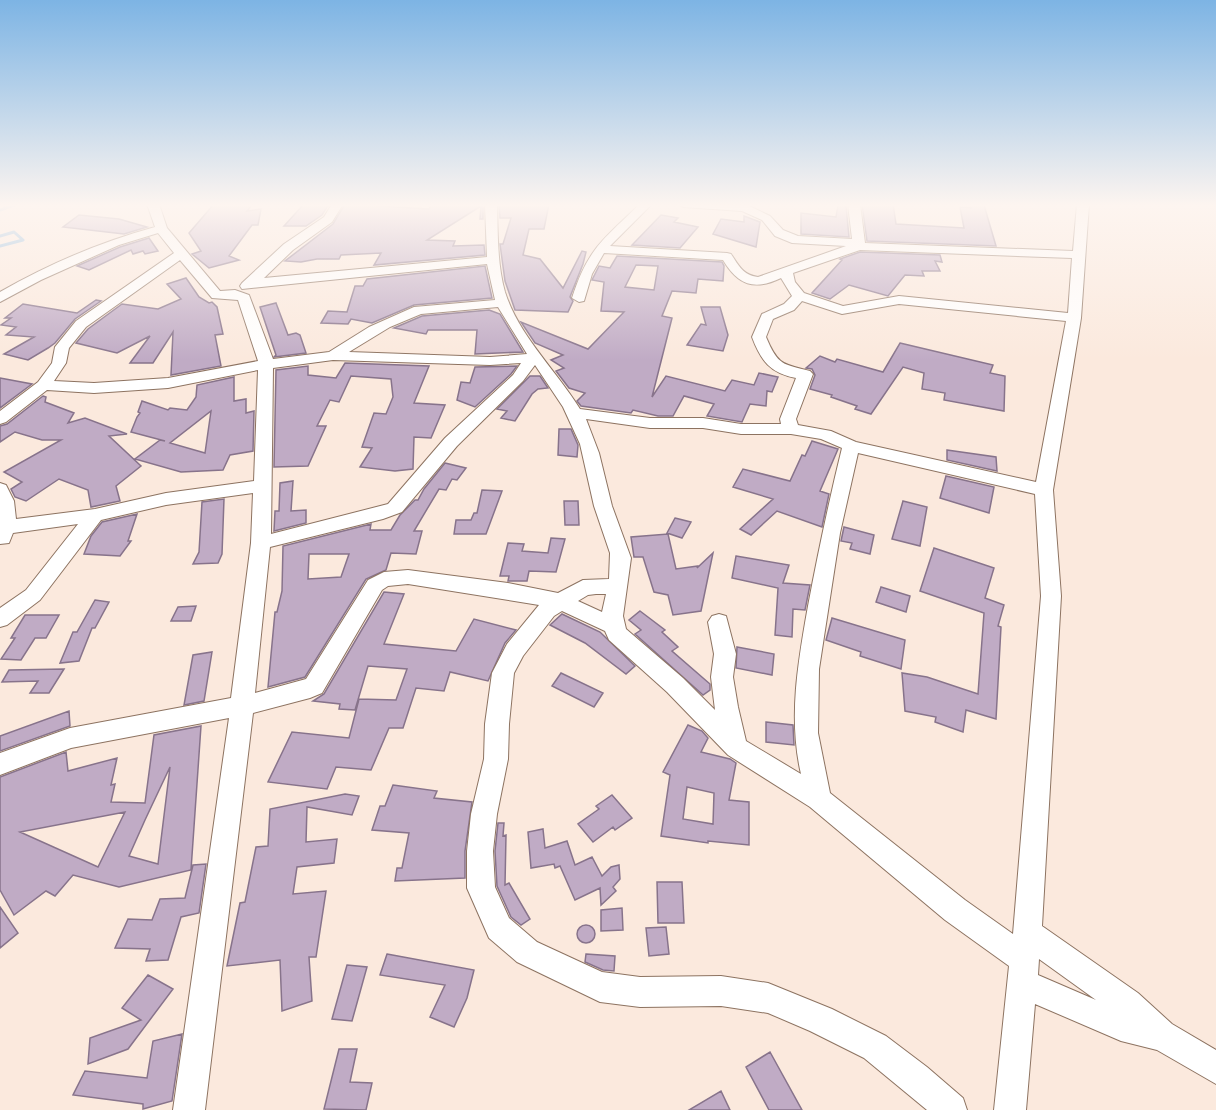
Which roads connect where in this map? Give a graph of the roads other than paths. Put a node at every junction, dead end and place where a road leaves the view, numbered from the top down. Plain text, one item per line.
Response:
1 (1078, 255) edge
2 (84, 256) edge
3 (178, 256) edge
4 (183, 256) edge
5 (278, 256) edge
6 (493, 256) edge
7 (597, 256) edge
8 (720, 256) edge
9 (827, 256) edge
10 (493, 260) junction
11 (786, 271) junction
12 (244, 289) junction
13 (799, 296) junction
14 (0, 298) edge
15 (579, 298) dead end
16 (503, 303) junction
17 (1074, 318) junction
18 (333, 356) junction
19 (534, 359) junction
20 (266, 364) junction
21 (43, 385) junction
22 (576, 413) junction
23 (4, 414) edge
24 (791, 429) junction
25 (851, 446) junction
26 (263, 486) junction
27 (0, 489) edge
28 (1044, 490) junction
29 (95, 515) junction
30 (2, 532) edge
31 (261, 543) junction
32 (618, 587) junction
33 (561, 602) junction
34 (0, 619) edge
35 (718, 622) dead end
36 (612, 625) junction
37 (242, 706) junction
38 (736, 747) junction
39 (0, 764) edge
40 (819, 799) junction
41 (1025, 958) junction
42 (1161, 1035) junction
43 (1216, 1068) edge
44 (189, 1110) edge
45 (951, 1110) edge
46 (1011, 1110) edge

1 - 17 street
2 - 14 street
3 - 21 street
4 - 12 street
5 - 12 street
6 - 10 street
7 - 15 street
8 - 11 street
9 - 11 street
10 - 12 street
10 - 16 street
11 - 13 street
12 - 20 street
13 - 17 street
13 - 24 street
16 - 18 street
16 - 19 street
17 - 28 street
18 - 19 street
18 - 20 street
19 - 22 street
19 - 31 street
20 - 21 street
20 - 26 street
21 - 23 street
22 - 24 street
22 - 32 street
24 - 25 street
25 - 28 street
25 - 40 street
26 - 29 street
26 - 31 street
27 - 30 street
28 - 41 street
29 - 30 street
29 - 34 street
31 - 37 street
32 - 33 street
32 - 36 street
33 - 36 street
33 - 37 street
33 - 45 street
35 - 38 street
36 - 38 street
37 - 39 street
37 - 44 street
38 - 40 street
40 - 41 street
41 - 42 street
41 - 42 street
41 - 46 street
42 - 43 street

